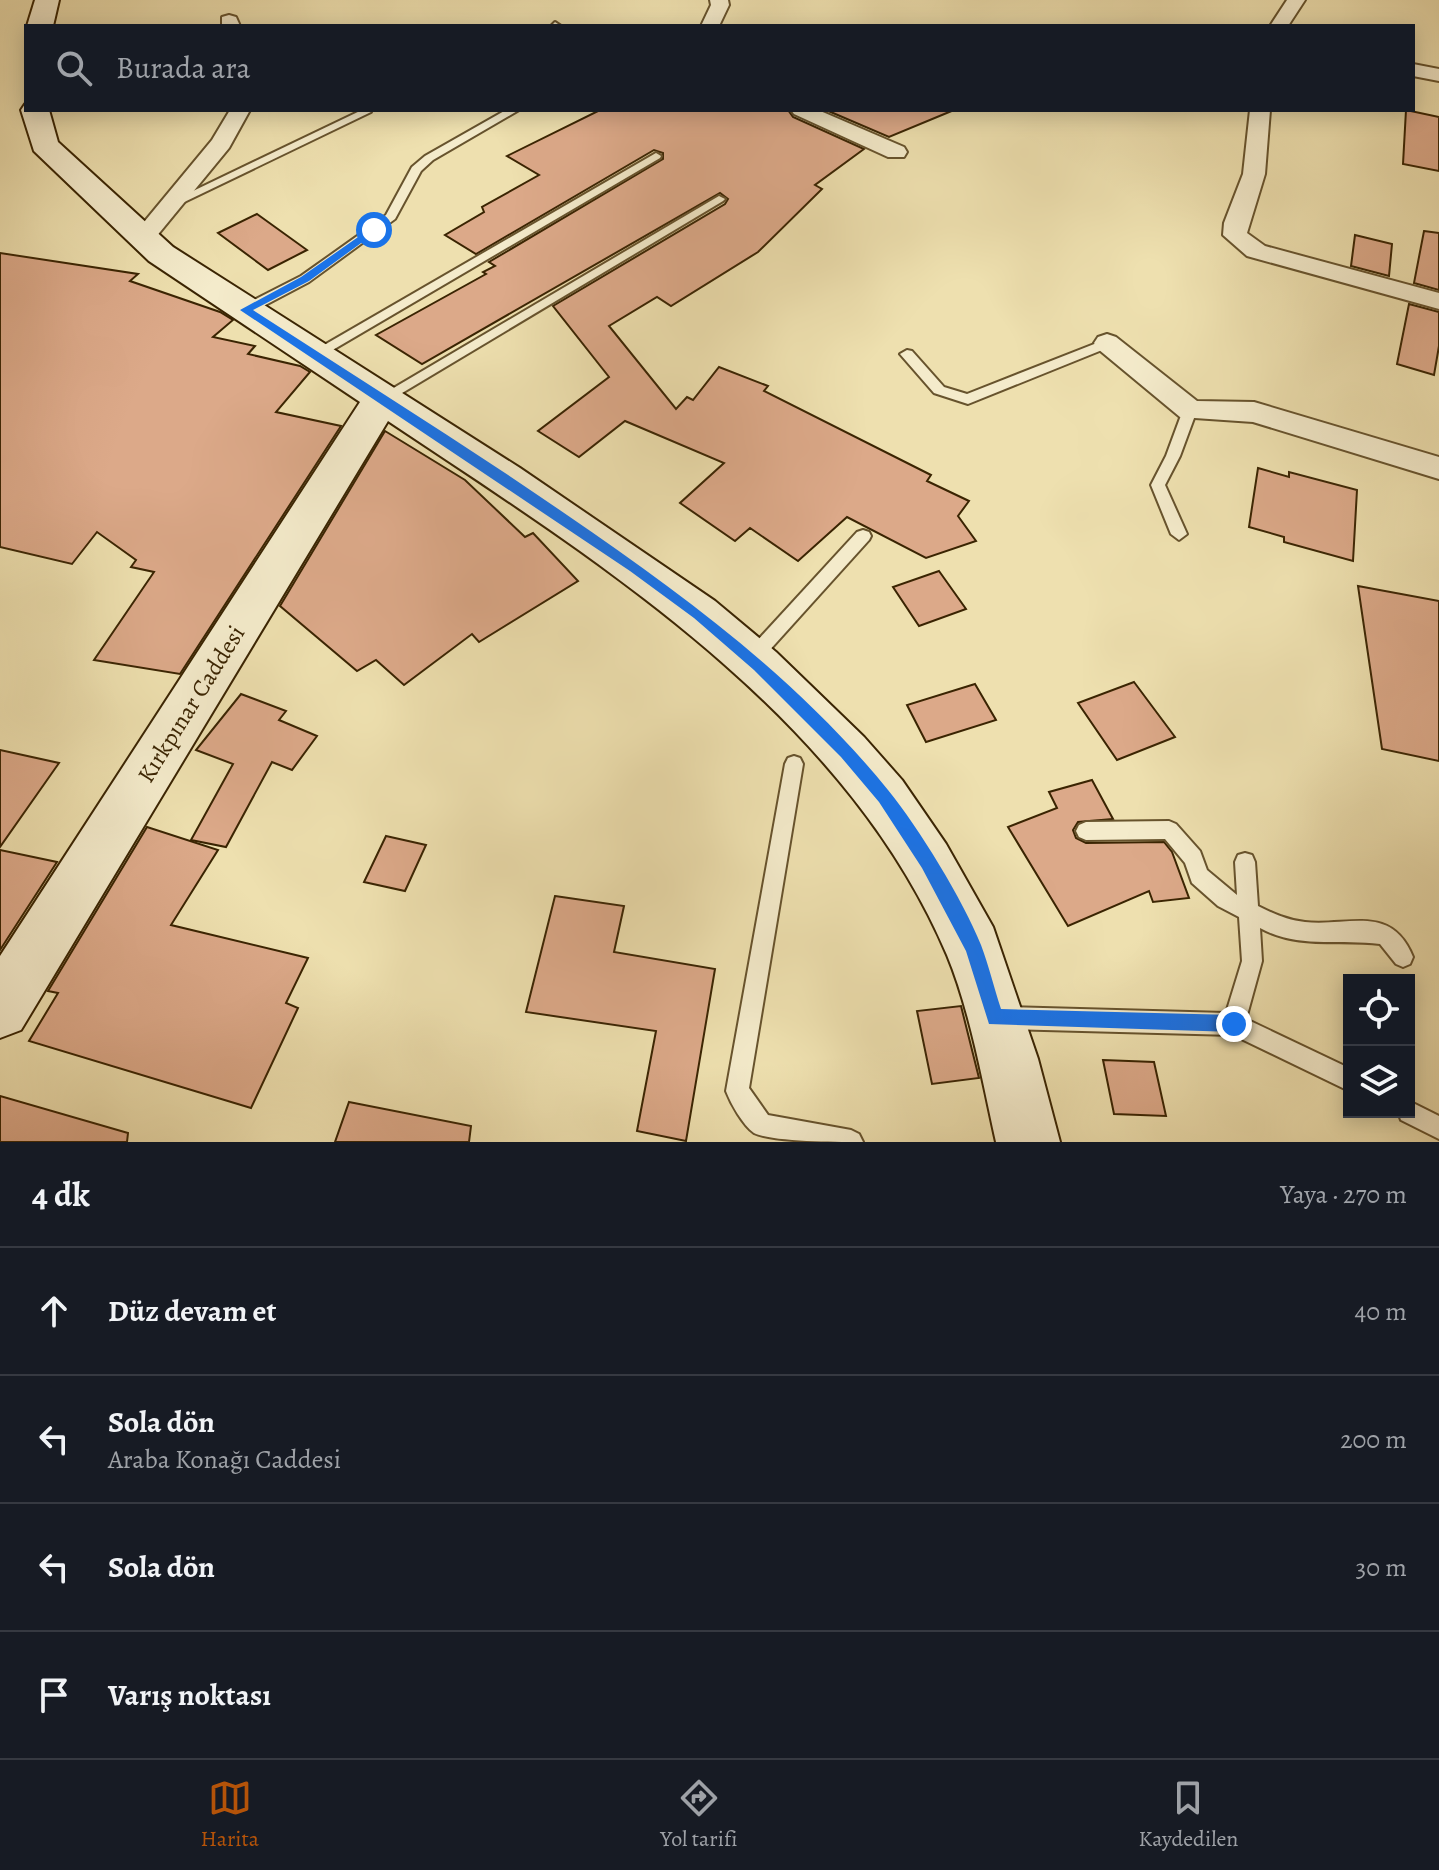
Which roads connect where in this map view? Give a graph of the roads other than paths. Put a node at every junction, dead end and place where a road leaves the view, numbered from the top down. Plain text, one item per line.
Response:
1 (47, 0) edge
2 (719, 0) edge
3 (1296, 0) edge
4 (41, 24) edge
5 (711, 24) edge
6 (1280, 24) edge
7 (1415, 70) edge
8 (1439, 75) edge
9 (36, 112) edge
10 (239, 112) edge
11 (366, 112) dead end
12 (510, 112) edge
13 (806, 112) edge
14 (1260, 112) edge
15 (896, 152) dead end
16 (656, 156) dead end
17 (719, 199) dead end
18 (157, 221) junction
19 (1439, 301) edge
20 (245, 310) junction
21 (1107, 343) joint
22 (907, 354) dead end
23 (314, 355) junction
24 (382, 399) junction
25 (1190, 410) junction
26 (1439, 468) edge
27 (1179, 534) dead end
28 (863, 536) dead end
29 (751, 659) junction
30 (794, 764) dead end
31 (1086, 831) dead end
32 (1245, 862) dead end
33 (1248, 908) junction
34 (1403, 957) dead end
35 (0, 1009) edge
36 (995, 1017) junction
37 (1234, 1024) junction
38 (1343, 1077) edge
39 (1415, 1115) edge
40 (1439, 1128) edge
41 (851, 1142) edge
42 (1028, 1142) edge

1 - 4 main road
2 - 5 street
3 - 6 street
7 - 8 street
9 - 18 main road
10 - 18 street
11 - 18 lane
12 - 20 lane
13 - 15 street
14 - 19 street
16 - 23 lane
17 - 24 lane
18 - 20 main road
20 - 23 main road
21 - 22 lane
21 - 25 street
23 - 24 main road
24 - 29 main road
24 - 35 main road, Kırkpınar Caddesi
25 - 26 street
25 - 27 lane
28 - 29 lane
29 - 36 main road
30 - 41 lane
31 - 33 lane
32 - 33 lane
33 - 34 lane
33 - 37 lane
36 - 37 lane
36 - 42 main road
37 - 38 lane
39 - 40 lane

